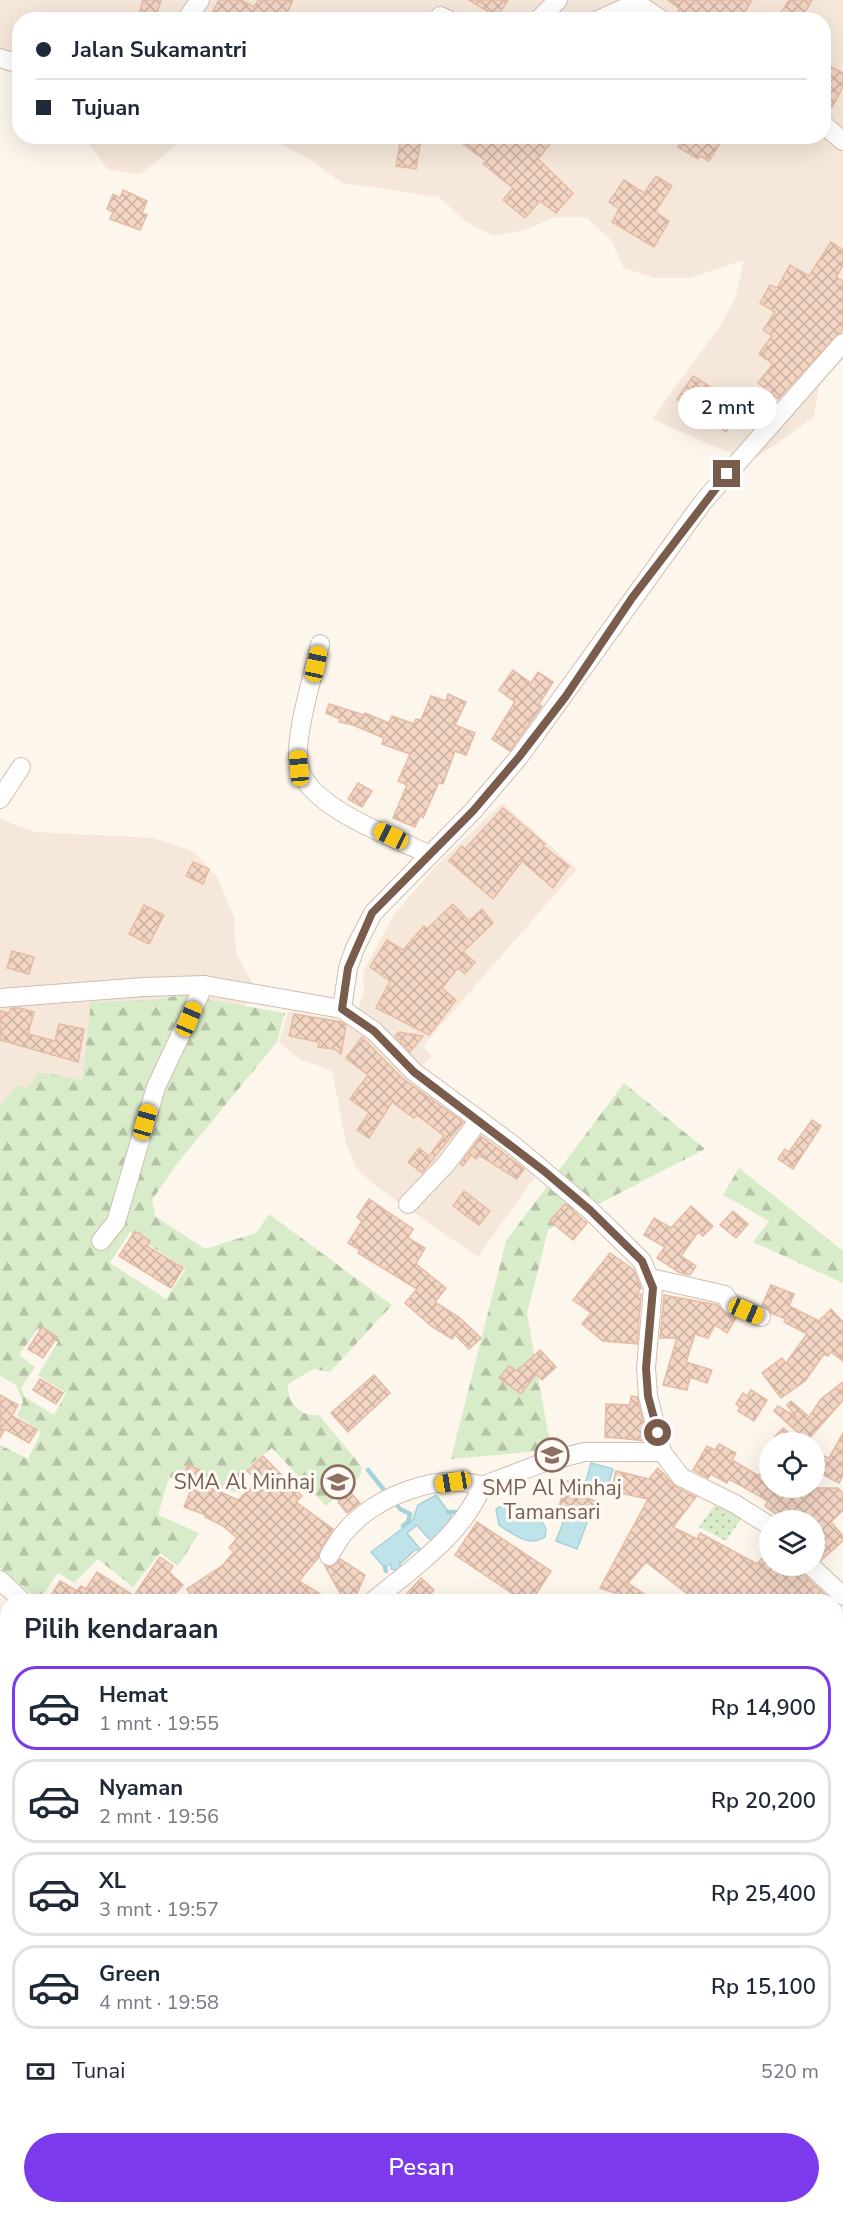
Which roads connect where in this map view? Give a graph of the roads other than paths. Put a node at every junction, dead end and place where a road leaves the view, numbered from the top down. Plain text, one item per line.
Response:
1 (558, 0) edge
2 (634, 1) edge
3 (546, 12) edge
4 (613, 12) edge
5 (650, 12) edge
6 (831, 131) edge
7 (843, 141) edge
8 (843, 343) edge
9 (320, 644) dead end
10 (21, 767) dead end
11 (0, 799) edge
12 (428, 854) junction
13 (204, 985) junction
14 (0, 998) edge
15 (342, 1009) junction
16 (479, 1120) junction
17 (408, 1204) dead end
18 (101, 1241) dead end
19 (651, 1278) junction
20 (761, 1317) dead end
21 (662, 1452) junction
22 (482, 1486) junction
23 (759, 1519) edge
24 (329, 1556) dead end
25 (822, 1576) edge
26 (0, 1580) edge
27 (15, 1594) edge
28 (381, 1594) edge
29 (841, 1594) edge

1 - 3 street
2 - 4 street
2 - 5 street
6 - 7 street
8 - 12 street
9 - 12 street
10 - 11 street
12 - 15 street
13 - 14 street
13 - 15 street
13 - 18 street
15 - 16 street
16 - 17 street
16 - 19 street
19 - 20 street
19 - 21 street
21 - 22 street
21 - 23 street
22 - 24 street
22 - 28 street
25 - 29 street
26 - 27 street

